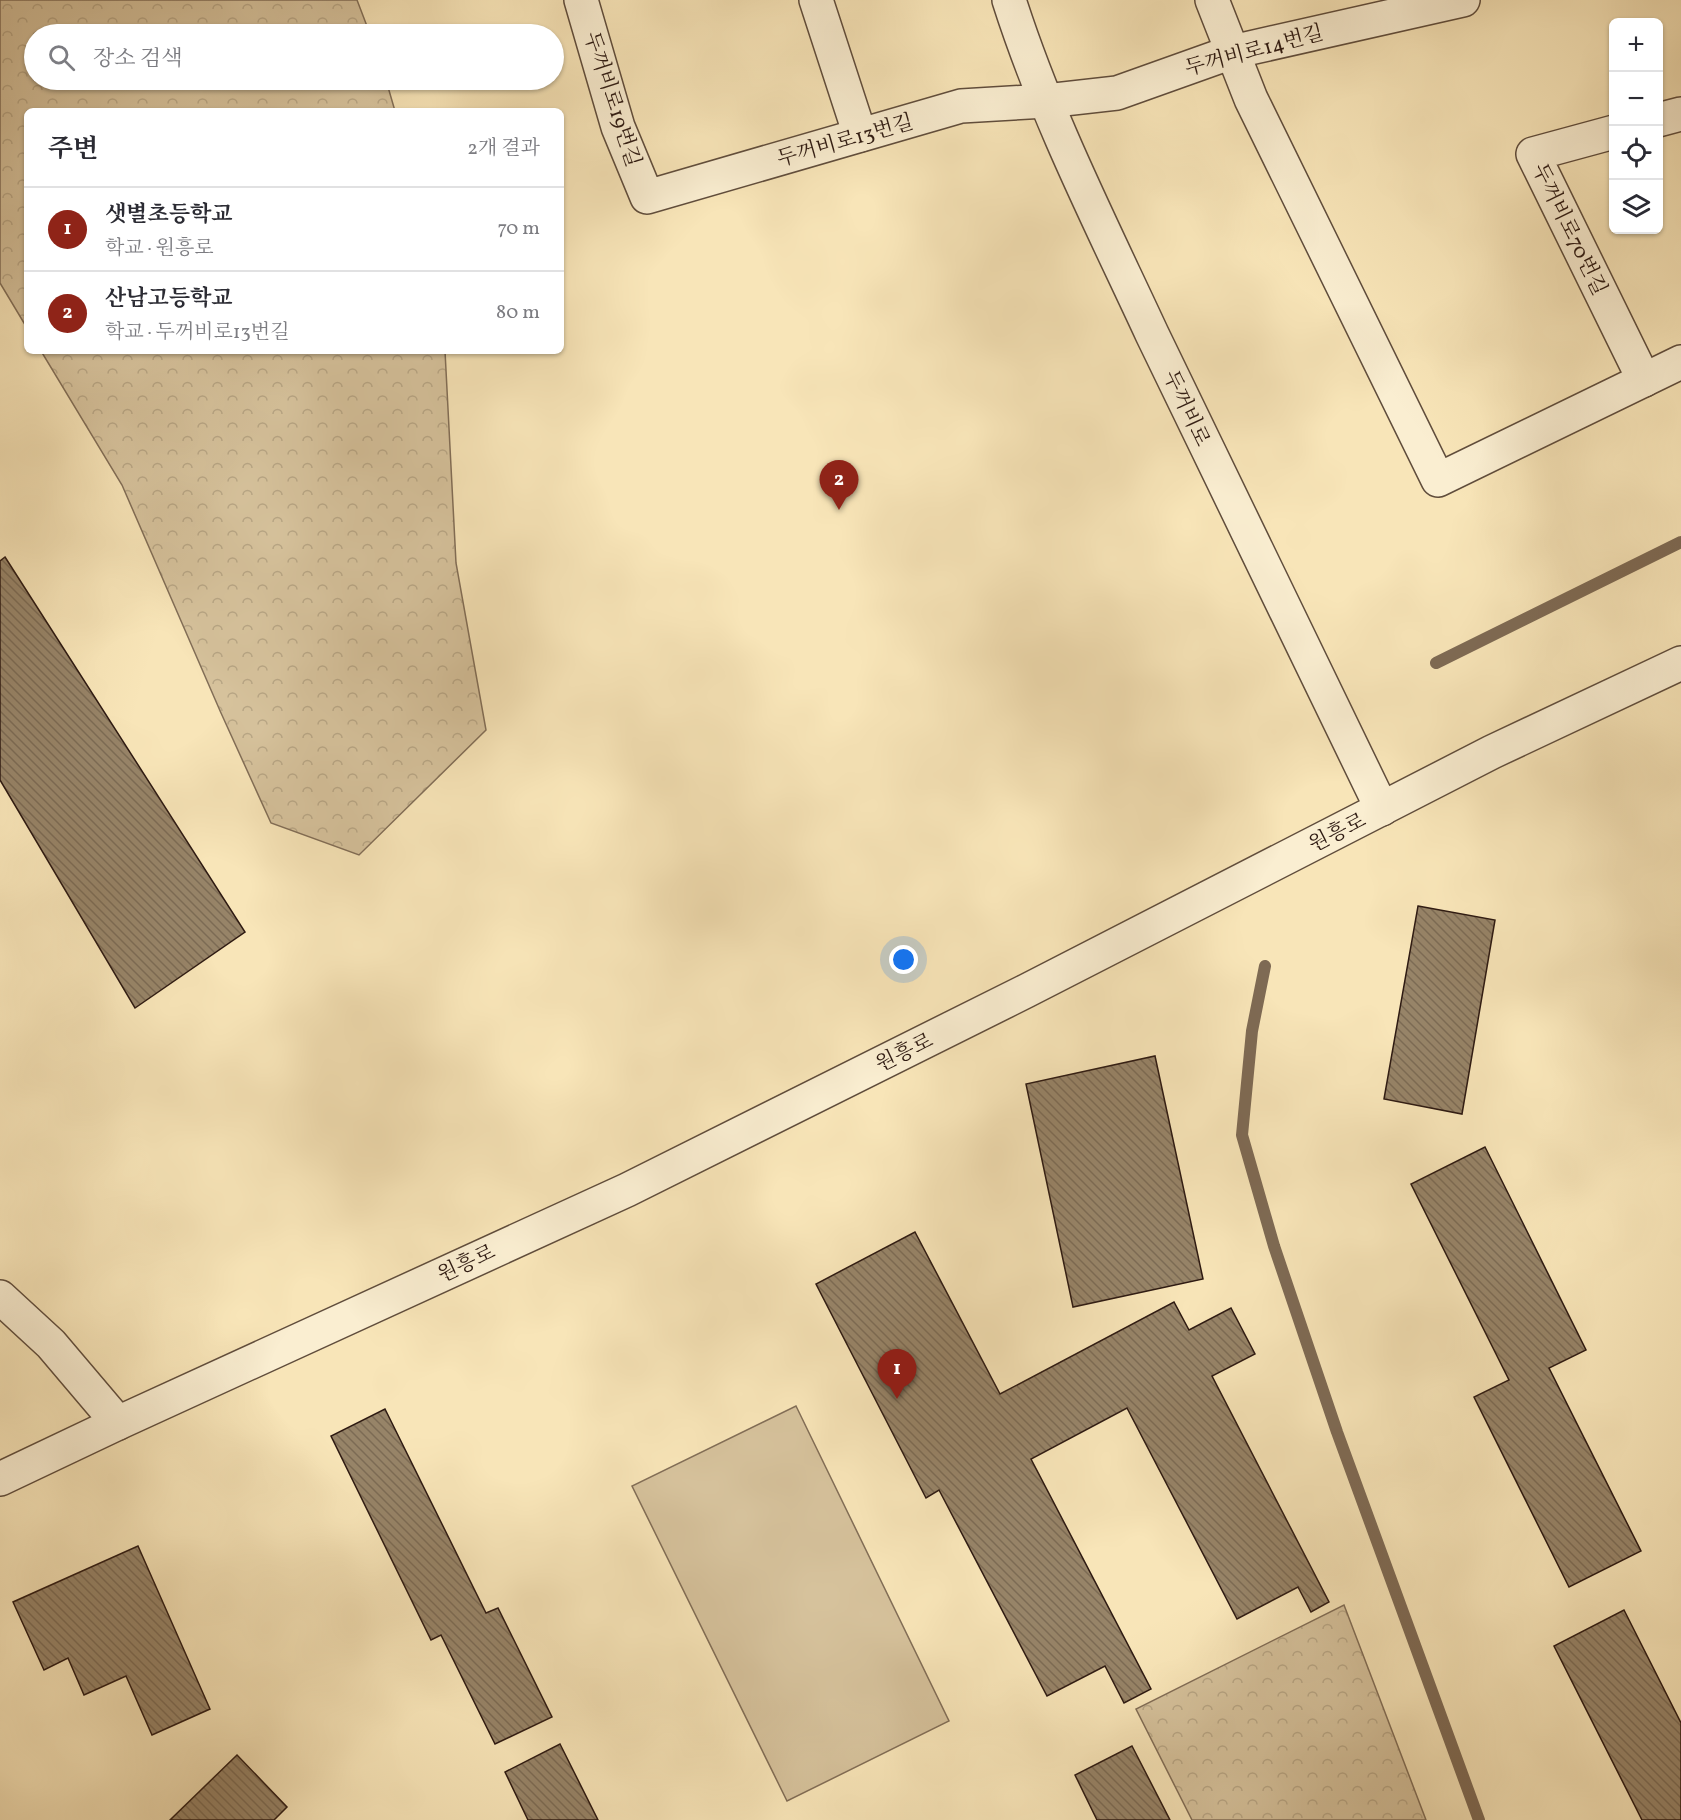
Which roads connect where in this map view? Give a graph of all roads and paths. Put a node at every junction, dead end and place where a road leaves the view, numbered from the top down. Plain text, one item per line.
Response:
1 (581, 0) edge
2 (816, 0) edge
3 (1009, 0) edge
4 (1212, 0) edge
5 (1463, 0) edge
6 (1232, 52) junction
7 (1046, 101) junction
8 (1681, 114) edge
9 (1663, 119) edge
10 (1609, 133) edge
11 (860, 135) junction
12 (648, 197) joint
13 (1681, 362) edge
14 (1644, 380) junction
15 (1681, 663) edge
16 (1382, 808) junction
17 (0, 1297) edge
18 (118, 1423) junction
19 (0, 1479) edge

1 - 12 street, 두꺼비로19번길
2 - 11 street
3 - 7 street, 두꺼비로
4 - 6 street
5 - 6 street, 두꺼비로14번길
6 - 7 street, 두꺼비로14번길
6 - 14 street
7 - 11 street, 두꺼비로13번길
7 - 16 street, 두꺼비로
8 - 9 street
10 - 14 street, 두꺼비로70번길
11 - 12 street, 두꺼비로13번길
13 - 14 street
15 - 16 street, 원흥로
16 - 18 street, 원흥로
17 - 18 street
18 - 19 street, 원흥로

